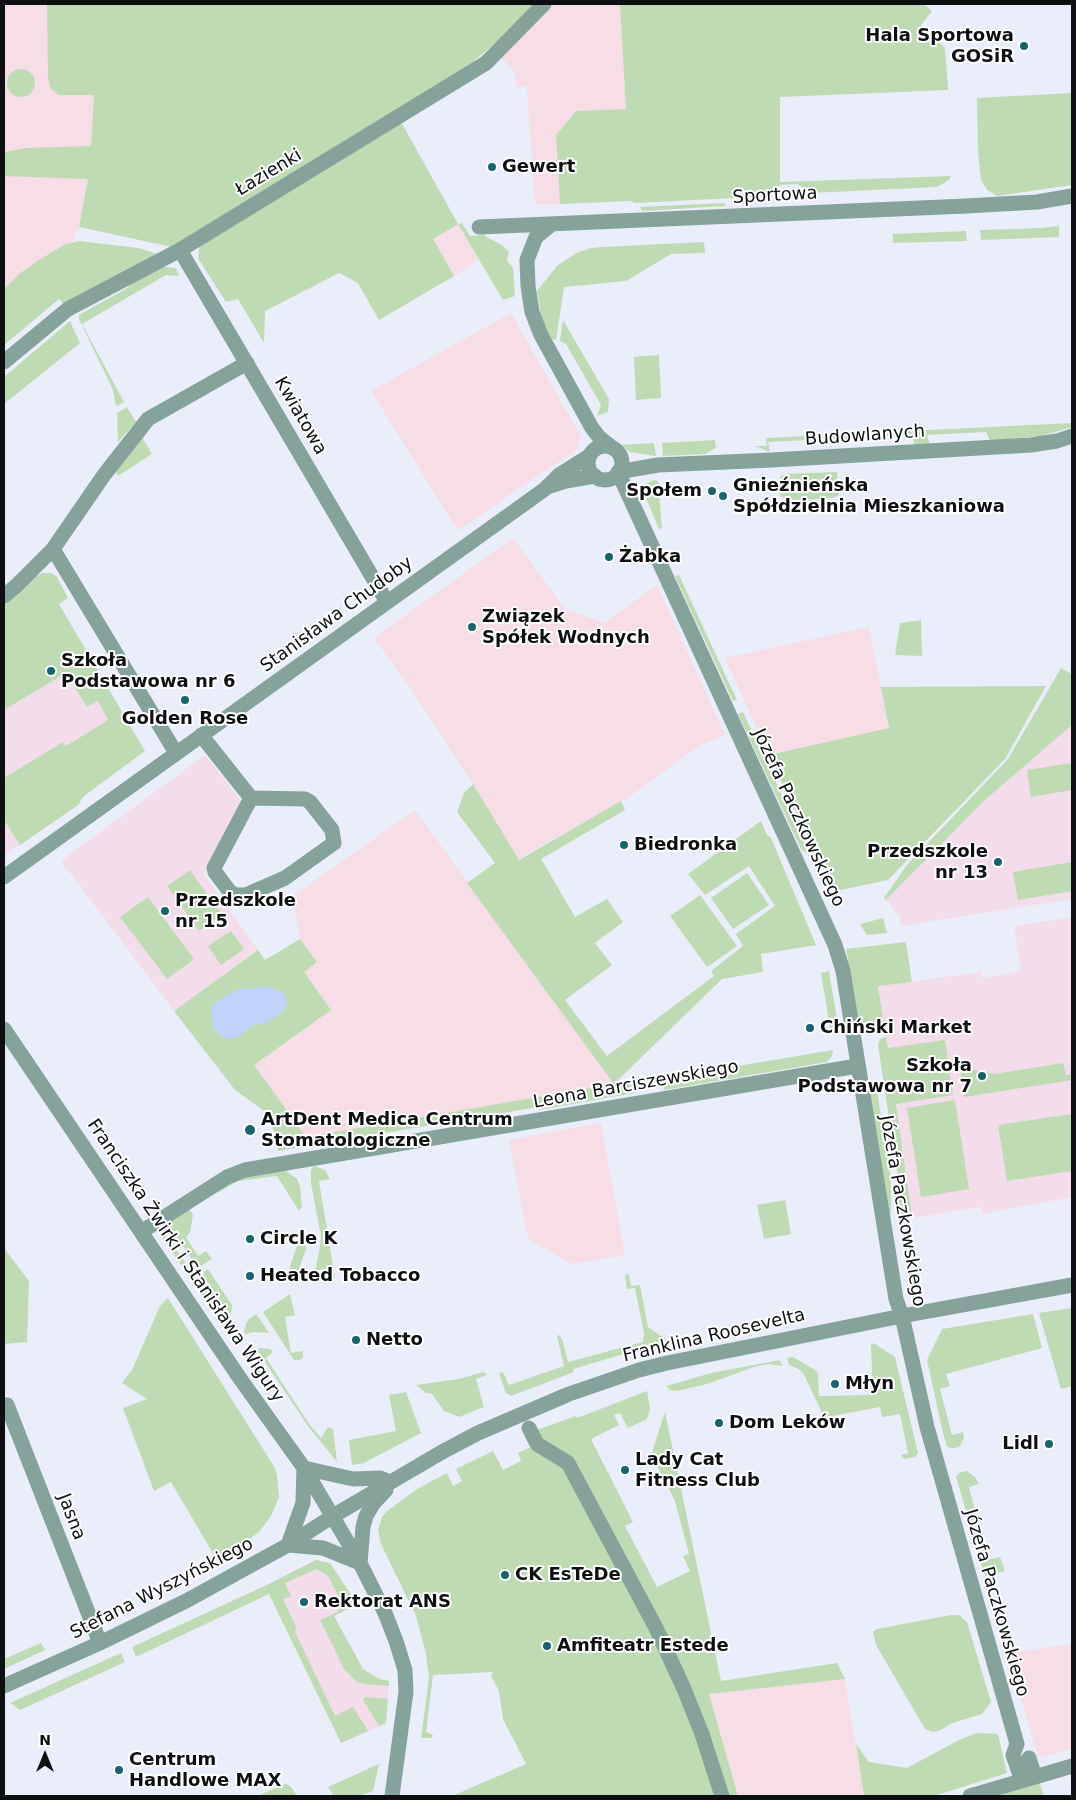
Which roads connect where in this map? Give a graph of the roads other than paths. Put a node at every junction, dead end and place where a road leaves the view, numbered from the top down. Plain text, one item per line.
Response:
1 (544, 4) edge
2 (1072, 196) edge
3 (552, 224) junction
4 (479, 227) dead end
5 (180, 250) junction
6 (4, 362) edge
7 (247, 363) junction
8 (593, 428) junction
9 (1072, 436) edge
10 (616, 451) junction
11 (591, 454) junction
12 (658, 465) junction
13 (606, 476) junction
14 (545, 489) junction
15 (631, 498) junction
16 (53, 549) junction
17 (4, 596) edge
18 (387, 602) junction
19 (201, 736) junction
20 (176, 754) junction
21 (251, 798) junction
22 (4, 877) edge
23 (4, 1029) edge
24 (857, 1066) junction
25 (141, 1232) junction
26 (1072, 1285) edge
27 (902, 1316) junction
28 (6, 1405) edge
29 (529, 1428) dead end
30 (304, 1468) junction
31 (390, 1482) junction
32 (333, 1516) junction
33 (288, 1545) junction
34 (360, 1563) junction
35 (100, 1643) junction
36 (4, 1686) edge
37 (1029, 1758) dead end
38 (1072, 1766) edge
39 (1028, 1779) junction
40 (392, 1796) edge
41 (722, 1796) edge
42 (970, 1796) edge

1 - 5 street, Łazienki
2 - 3 street, Sportowa
3 - 4 street, Sportowa
3 - 8 street
5 - 6 street, Łazienki
5 - 7 street, Kwiatowa
7 - 16 street
7 - 18 street, Kwiatowa
8 - 10 street
8 - 11 street
9 - 12 street, Budowlanych
10 - 11 street
10 - 12 street, Budowlanych
10 - 13 street
11 - 13 street
11 - 14 street, Stanisława Chudoby
12 - 13 street, Budowlanych
12 - 15 street
13 - 14 street, Stanisława Chudoby
13 - 15 street, Józefa Paczkowskiego
14 - 18 street, Stanisława Chudoby
15 - 24 street, Józefa Paczkowskiego
16 - 17 street
16 - 20 street
18 - 19 street, Stanisława Chudoby
19 - 20 street, Stanisława Chudoby
19 - 21 street
20 - 22 street, Stanisława Chudoby
21 - 21 street
23 - 25 street, Franciszka Żwirki i Stanisława Wigury
24 - 25 street, Leona Barciszewskiego
24 - 27 street, Józefa Paczkowskiego
25 - 30 street, Franciszka Żwirki i Stanisława Wigury
26 - 27 street, Franklina Roosevelta
27 - 31 street, Franklina Roosevelta
27 - 39 street, Józefa Paczkowskiego
28 - 35 street, Jasna
29 - 41 street
30 - 31 street
30 - 32 street, Franciszka Żwirki i Stanisława Wigury
30 - 33 street
31 - 32 street, Franklina Roosevelta
31 - 34 street
32 - 33 street, Stefana Wyszyńskiego
32 - 34 street, Franciszka Żwirki i Stanisława Wigury
33 - 34 street
33 - 35 street, Stefana Wyszyńskiego
34 - 40 street, Franciszka Żwirki i Stanisława Wigury
35 - 36 street, Stefana Wyszyńskiego
37 - 39 street
38 - 39 street
39 - 42 street

